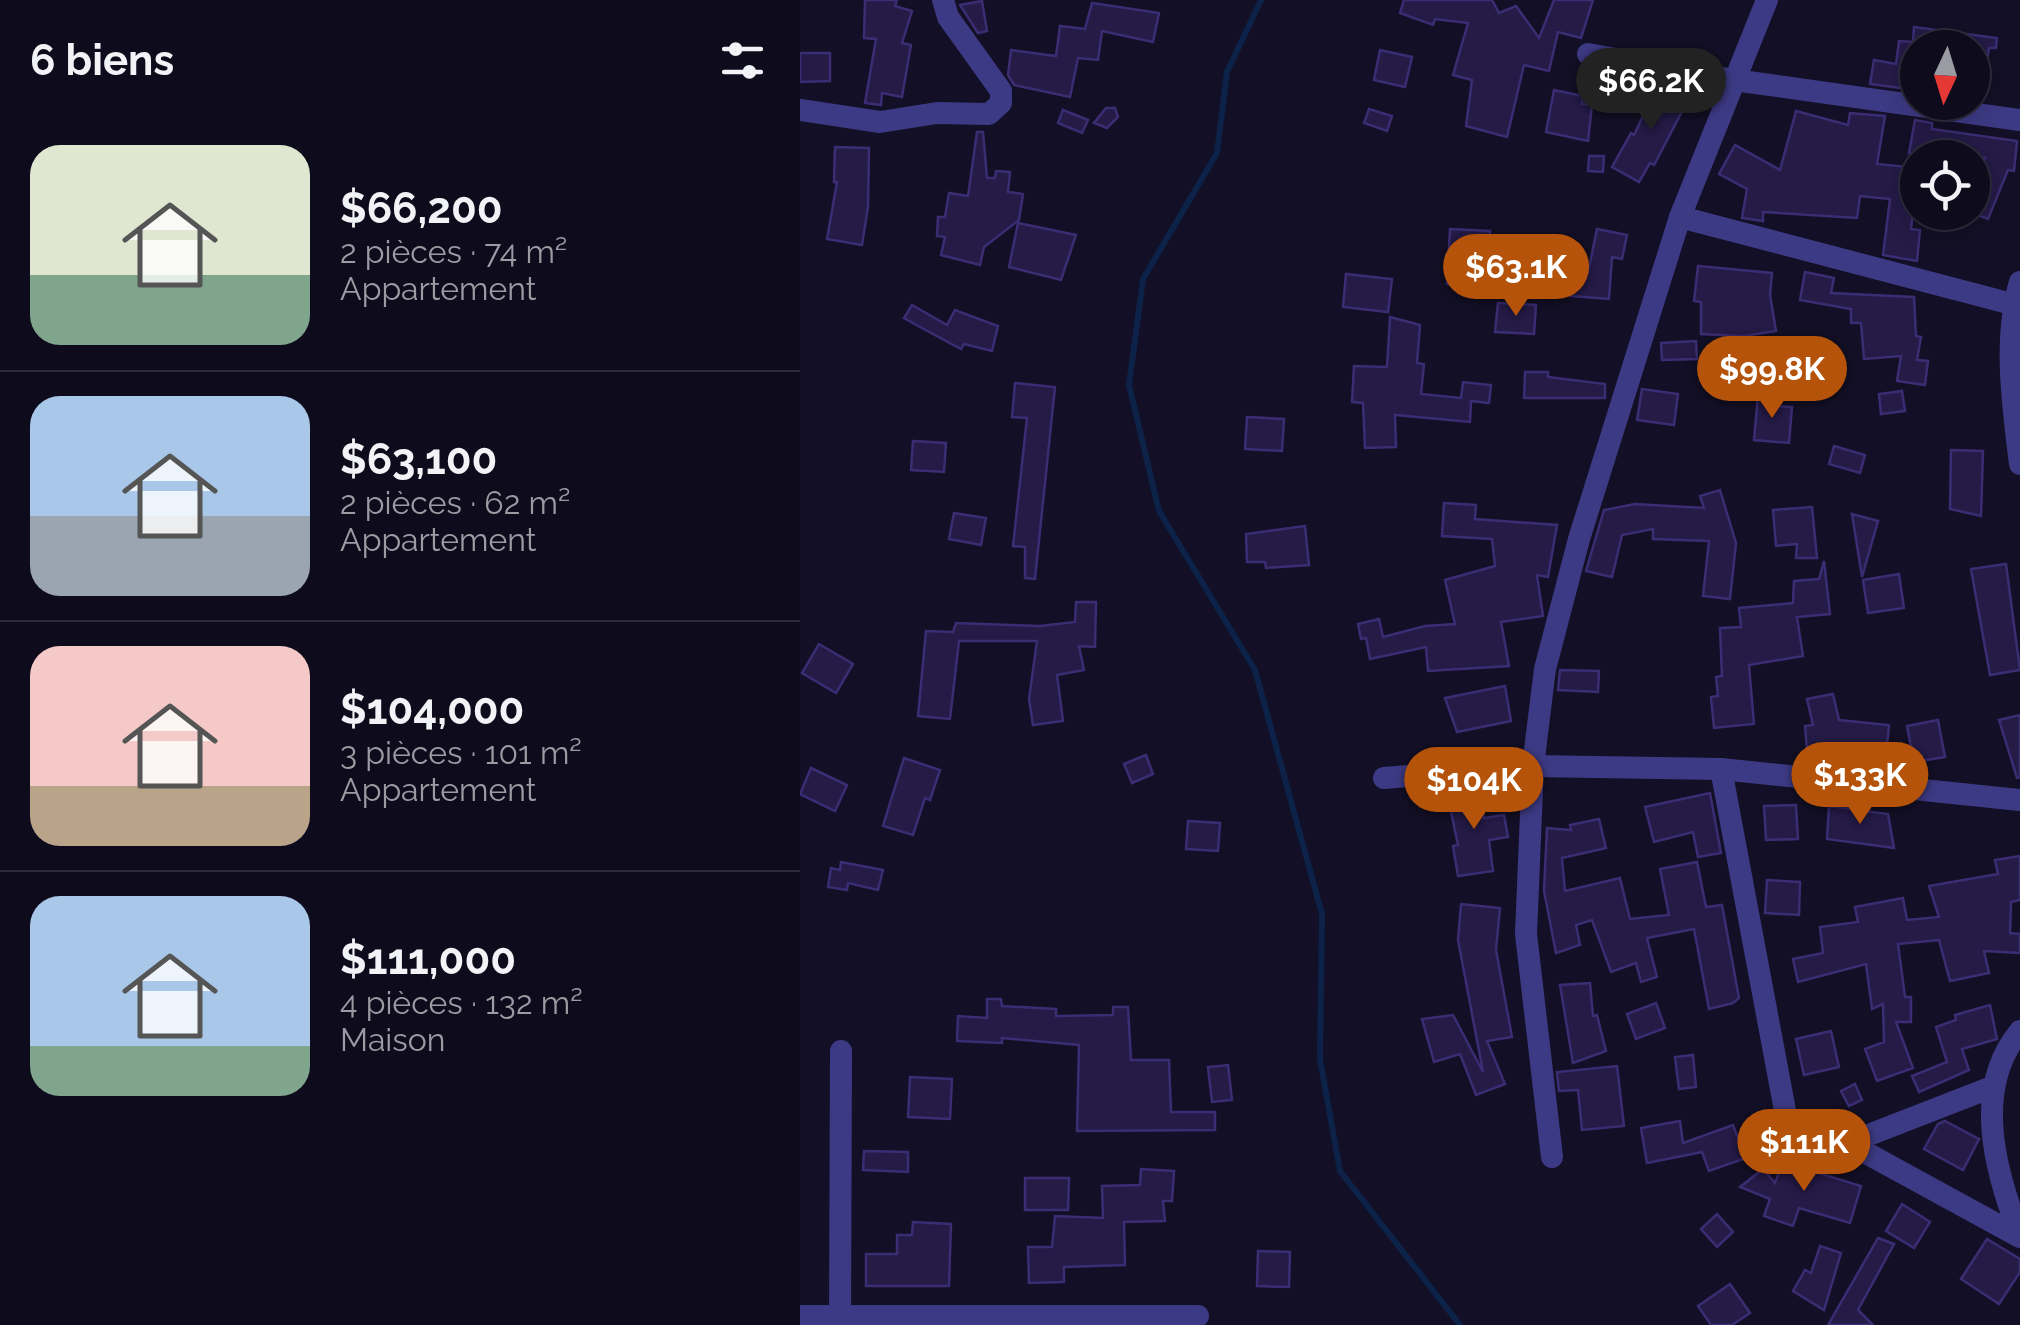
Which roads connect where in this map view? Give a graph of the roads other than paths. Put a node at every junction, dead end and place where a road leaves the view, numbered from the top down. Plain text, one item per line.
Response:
1 (942, 0) edge
2 (1766, 0) edge
3 (1588, 54) dead end
4 (1734, 80) junction
5 (800, 110) edge
6 (2020, 120) edge
7 (1680, 216) junction
8 (2018, 297) edge
9 (2020, 464) edge
10 (1533, 766) junction
11 (1722, 769) junction
12 (1384, 778) dead end
13 (2020, 800) edge
14 (2020, 1030) edge
15 (841, 1051) dead end
16 (1992, 1087) junction
17 (1848, 1144) junction
18 (1552, 1157) dead end
19 (2020, 1236) edge
20 (800, 1316) edge
21 (1198, 1316) dead end
22 (840, 1320) edge

1 - 5 street
2 - 4 street
3 - 4 street
4 - 6 street
4 - 7 street
7 - 8 street
7 - 10 street
8 - 9 street
10 - 11 street
10 - 12 street
10 - 18 street
11 - 13 street
11 - 17 street
14 - 16 street
15 - 22 street
16 - 17 street
16 - 19 street
17 - 19 street
20 - 22 street
21 - 22 street

